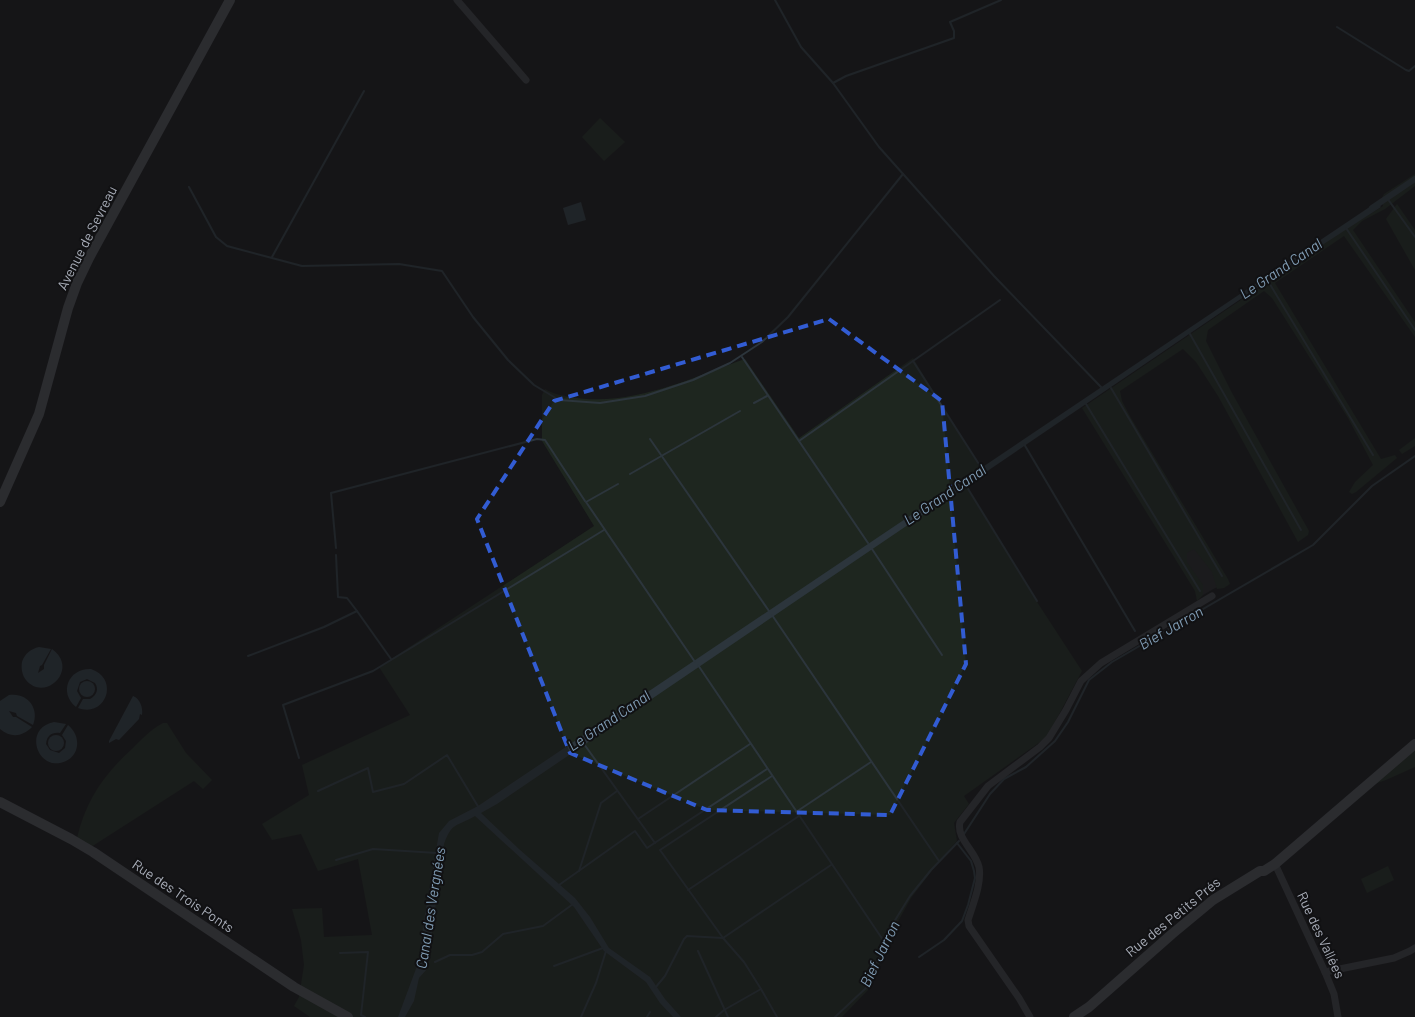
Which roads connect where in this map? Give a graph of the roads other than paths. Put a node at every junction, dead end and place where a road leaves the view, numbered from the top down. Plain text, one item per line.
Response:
1 (230, 0) edge
2 (458, 0) edge
3 (526, 80) dead end
4 (0, 502) edge
5 (1212, 596) dead end
6 (1415, 744) edge
7 (0, 802) edge
8 (1274, 864) junction
9 (1415, 948) edge
10 (1326, 972) junction
11 (348, 1017) edge
12 (1030, 1017) edge
13 (1074, 1017) edge
14 (1338, 1017) edge

1 - 4 street, Avenue de Sevreau
2 - 3 street
5 - 12 street
6 - 8 street, Rue des Petits Prés
7 - 11 street, Rue des Trois Ponts
8 - 10 street, Rue des Vallées
8 - 13 street, Rue des Petits Prés
9 - 10 street
10 - 14 street, Rue des Vallées

